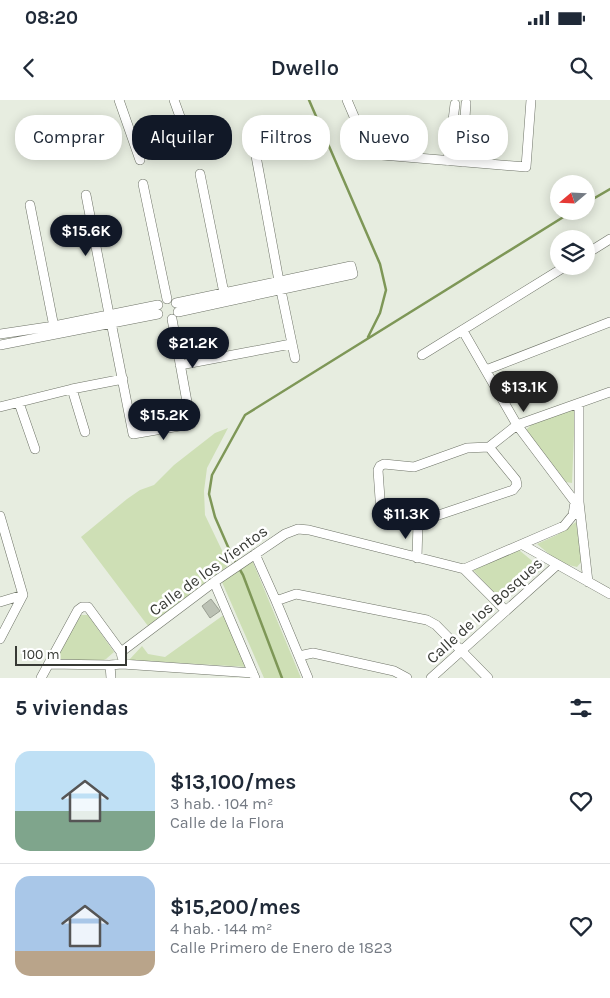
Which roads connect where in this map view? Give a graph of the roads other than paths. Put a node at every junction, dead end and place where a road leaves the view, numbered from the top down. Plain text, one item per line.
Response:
1 (119, 100) edge
2 (174, 100) edge
3 (347, 100) edge
4 (530, 100) edge
5 (453, 102) edge
6 (467, 102) edge
7 (179, 115) edge
8 (132, 137) edge
9 (257, 160) edge
10 (448, 161) junction
11 (462, 162) junction
12 (200, 174) dead end
13 (143, 184) dead end
14 (86, 195) dead end
15 (30, 205) dead end
16 (610, 239) edge
17 (595, 248) edge
18 (552, 275) edge
19 (280, 286) junction
20 (224, 293) junction
21 (167, 299) junction
22 (158, 310) junction
23 (175, 312) junction
24 (110, 318) junction
25 (610, 322) edge
26 (55, 330) junction
27 (463, 331) junction
28 (0, 334) edge
29 (291, 344) junction
30 (0, 345) edge
31 (422, 355) dead end
32 (295, 358) dead end
33 (180, 365) junction
34 (486, 370) junction
35 (123, 379) junction
36 (72, 388) junction
37 (610, 392) edge
38 (19, 403) junction
39 (579, 404) junction
40 (0, 407) edge
41 (517, 425) junction
42 (86, 432) dead end
43 (489, 447) junction
44 (35, 449) dead end
45 (577, 502) junction
46 (0, 516) edge
47 (418, 522) junction
48 (523, 544) junction
49 (255, 554) junction
50 (417, 558) junction
51 (557, 565) junction
52 (464, 569) junction
53 (214, 582) junction
54 (588, 582) junction
55 (610, 594) edge
56 (24, 595) junction
57 (276, 601) junction
58 (0, 602) edge
59 (506, 611) junction
60 (0, 638) edge
61 (461, 650) junction
62 (121, 652) junction
63 (299, 656) junction
64 (49, 664) junction
65 (122, 664) junction
66 (110, 665) junction
67 (254, 676) edge
68 (41, 678) edge
69 (111, 678) edge
70 (308, 678) edge
71 (407, 678) edge
72 (431, 678) edge
73 (488, 678) edge

1 - 8 street
2 - 7 street
3 - 10 street
4 - 11 street
5 - 6 street
5 - 10 street
6 - 11 street
9 - 19 street
10 - 11 street
12 - 20 street
13 - 21 street
14 - 24 street
15 - 26 street
16 - 17 street
18 - 27 street
19 - 19 street
19 - 20 street
19 - 23 street
19 - 29 street
20 - 23 street
21 - 22 street
21 - 23 street
22 - 23 street
22 - 24 street
23 - 33 street
24 - 26 street
24 - 35 street
25 - 34 street
26 - 28 street
26 - 30 street
27 - 31 street
27 - 34 street
29 - 32 street
29 - 33 street
33 - 35 street
34 - 41 street
35 - 36 street
36 - 38 street
36 - 42 street
37 - 39 street
38 - 40 street
38 - 44 street
39 - 41 street
39 - 45 street
41 - 43 street
41 - 45 street
43 - 47 street
43 - 47 street
45 - 48 street
45 - 54 street
46 - 56 street
47 - 50 street
48 - 51 street
48 - 52 street
49 - 50 street, Calle de los Vientos
49 - 53 street, Calle de los Vientos
49 - 57 street
50 - 52 street, Calle de los Vientos
51 - 54 street
51 - 59 street, Calle de los Bosques
52 - 59 street
53 - 62 street, Calle de los Vientos
53 - 67 street
54 - 55 street
56 - 58 street
56 - 60 street
57 - 61 street
57 - 63 street
59 - 61 street, Calle de los Bosques
61 - 72 street, Calle de los Bosques
61 - 73 street
62 - 64 street
62 - 65 street
63 - 70 street
63 - 71 street
64 - 66 street
64 - 68 street
65 - 66 street
65 - 67 street
66 - 69 street

